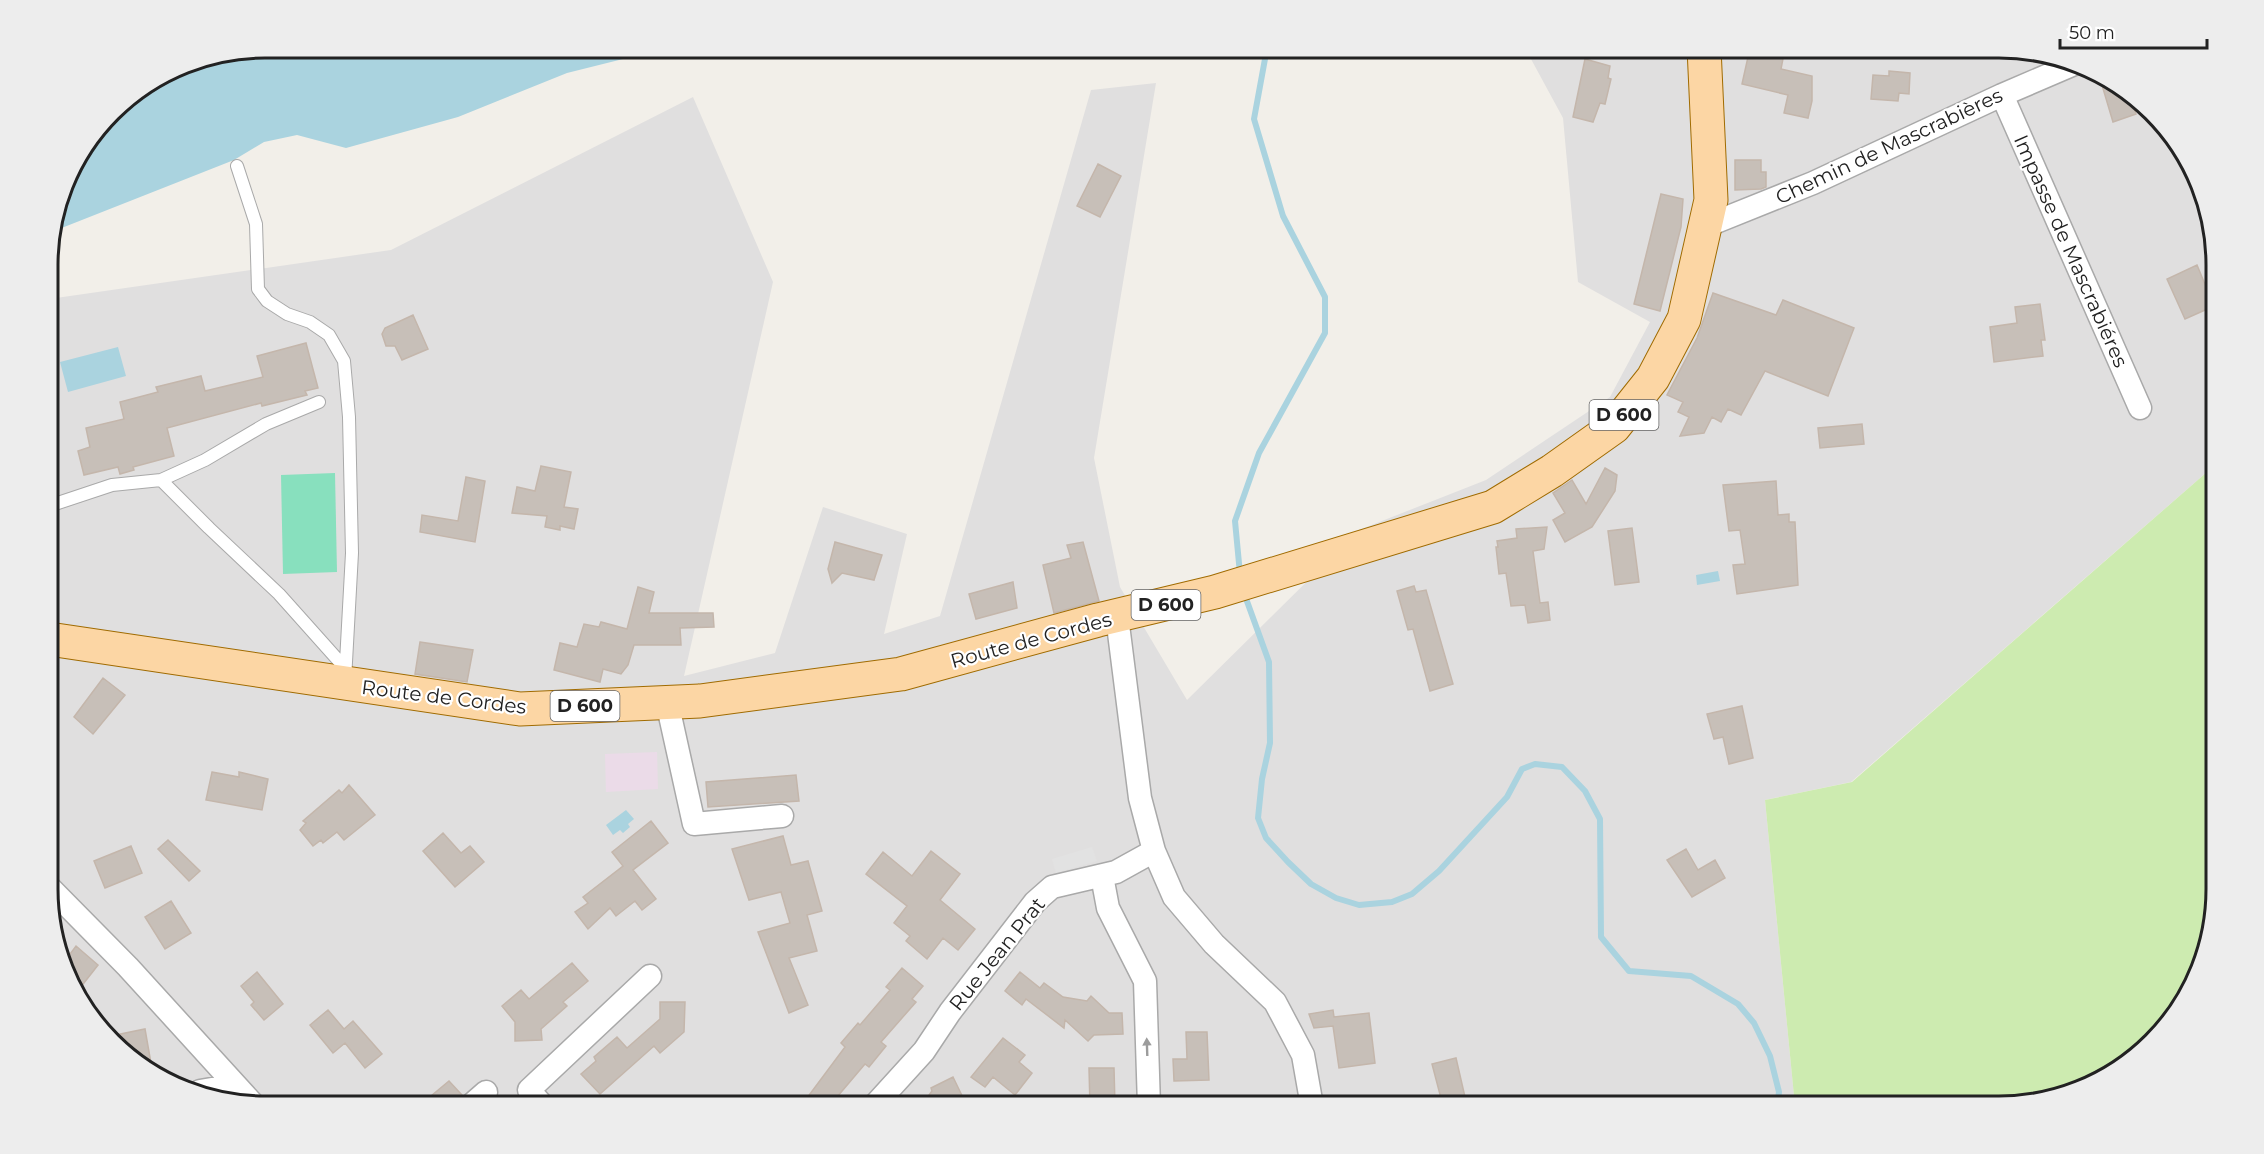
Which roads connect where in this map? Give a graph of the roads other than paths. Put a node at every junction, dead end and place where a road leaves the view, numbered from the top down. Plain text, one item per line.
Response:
1 (1704, 58) edge
2 (2062, 69) edge
3 (2002, 95) junction
4 (237, 166) dead end
5 (1706, 226) junction
6 (319, 402) dead end
7 (2140, 408) dead end
8 (161, 480) junction
9 (59, 503) edge
10 (1117, 617) junction
11 (58, 640) edge
12 (345, 677) junction
13 (667, 702) junction
14 (782, 816) dead end
15 (1154, 851) junction
16 (1102, 876) junction
17 (59, 897) edge
18 (650, 976) dead end
19 (235, 1085) junction
20 (214, 1089) edge
21 (244, 1094) edge
22 (1149, 1095) edge
23 (1310, 1095) edge
24 (534, 1096) edge
25 (883, 1096) edge

1 - 5 main road, Route de Cordes / D 600
2 - 3 street, Chemin de Mascrabières
3 - 5 street, Chemin de Mascrabières
3 - 7 street, Impasse de Mascrabiéres
4 - 12 lane
5 - 10 main road, Route de Cordes / D 600
6 - 8 lane
8 - 9 lane
8 - 12 lane
10 - 13 main road, Route de Cordes / D 600
10 - 15 street
11 - 12 main road, Route de Cordes / D 600
12 - 13 main road, Route de Cordes / D 600
13 - 14 street
15 - 16 street, Rue Jean Prat
15 - 23 street
22 -> 16 street
16 - 25 street, Rue Jean Prat
17 - 19 street
18 - 24 street
19 - 20 street
19 - 21 street

